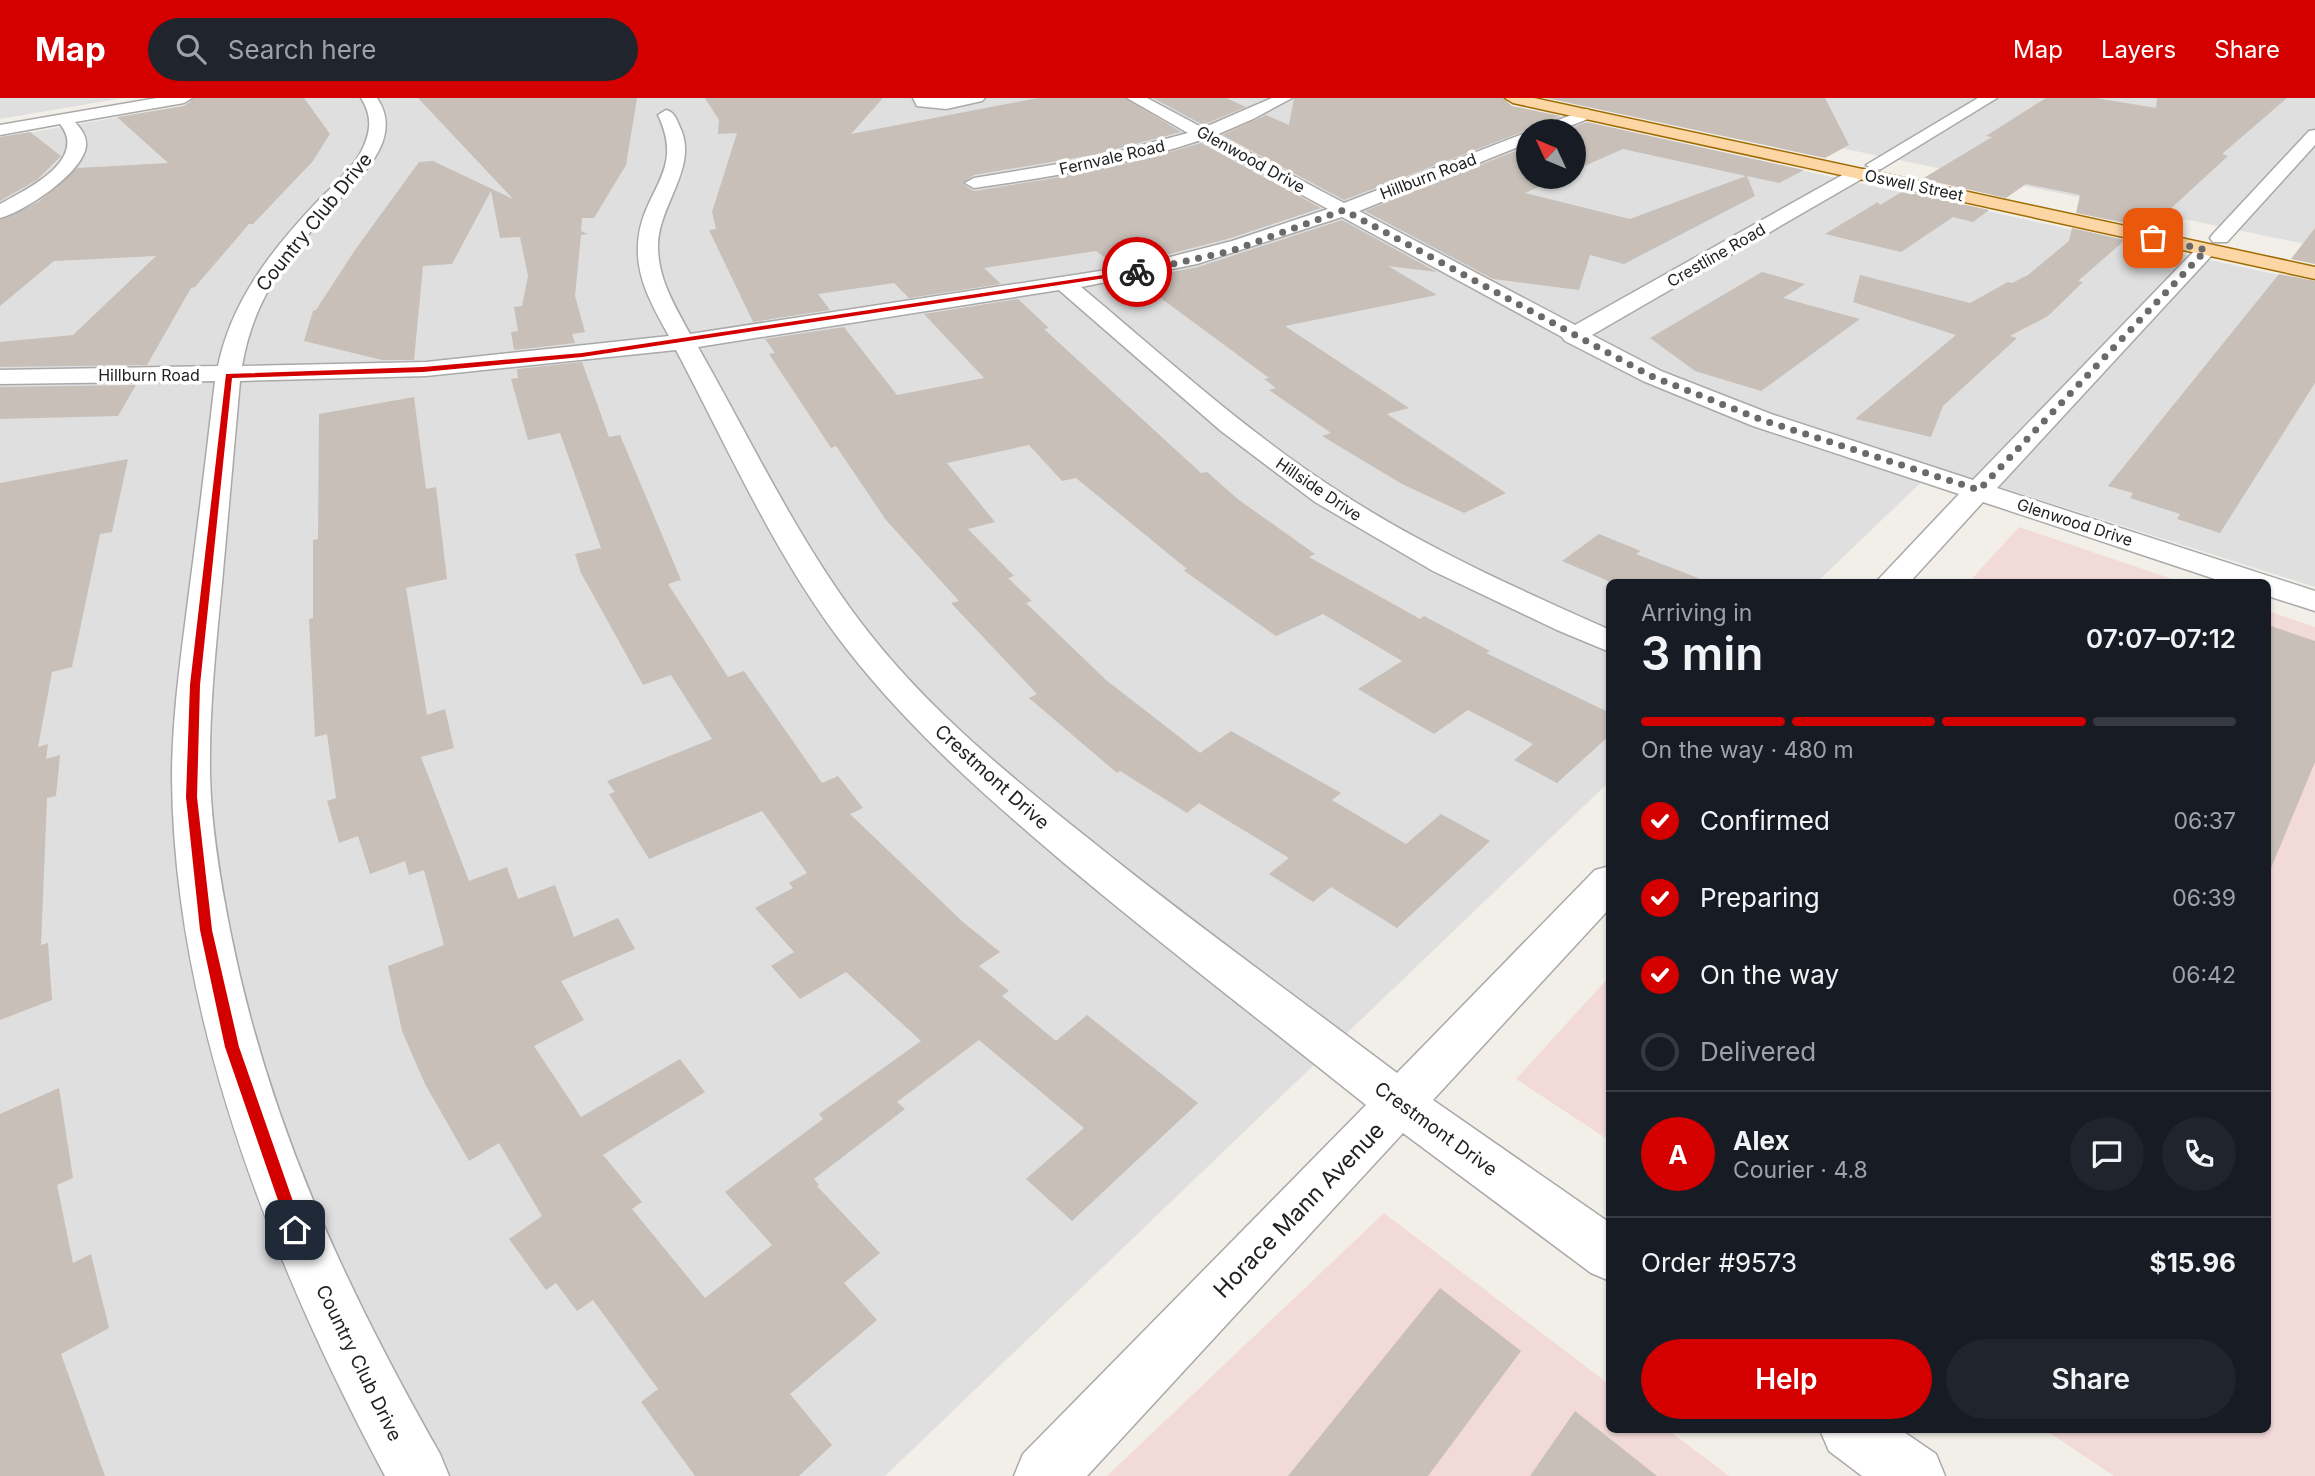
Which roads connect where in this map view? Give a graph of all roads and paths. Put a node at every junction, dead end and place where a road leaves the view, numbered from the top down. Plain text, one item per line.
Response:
1 (184, 98) edge
2 (369, 98) edge
3 (921, 98) edge
4 (977, 98) edge
5 (1136, 98) edge
6 (1284, 98) edge
7 (1514, 98) edge
8 (1558, 98) edge
9 (1989, 98) edge
10 (1587, 114) junction
11 (666, 115) dead end
12 (64, 119) junction
13 (1574, 119) edge
14 (0, 130) edge
15 (1205, 134) junction
16 (2315, 135) edge
17 (1516, 142) edge
18 (2288, 163) junction
19 (2315, 168) edge
20 (1867, 169) junction
21 (974, 183) dead end
22 (1344, 210) junction
23 (0, 212) edge
24 (2213, 244) junction
25 (2315, 258) edge
26 (2315, 265) edge
27 (2315, 273) edge
28 (1063, 283) junction
29 (1573, 335) junction
30 (682, 341) junction
31 (228, 376) junction
32 (0, 377) edge
33 (1979, 490) junction
34 (1895, 579) edge
35 (2247, 579) edge
36 (2271, 587) edge
37 (2315, 601) edge
38 (1606, 640) edge
39 (1606, 885) edge
40 (1401, 1104) junction
41 (1606, 1252) edge
42 (1854, 1433) edge
43 (418, 1476) edge
44 (1045, 1476) edge
45 (1914, 1476) edge

1 - 12 street
2 - 31 street, Country Club Drive
3 - 4 street
5 - 15 street, Glenwood Drive
6 - 15 street, Fernvale Road
7 - 10 main road, Oswell Street
8 - 20 main road, Oswell Street
9 - 20 street, Crestline Road
10 - 13 street
10 - 20 main road, Oswell Street
11 - 30 street, Crestmont Drive
12 - 14 street
12 - 23 street
15 - 21 street, Fernvale Road
15 - 22 street, Glenwood Drive
16 - 18 street
17 - 22 street, Hillburn Road
18 - 19 street
18 - 24 street
20 - 24 main road, Oswell Street
20 - 24 main road, Oswell Street
20 - 29 street, Crestline Road
22 - 28 street, Hillburn Road
22 - 29 street, Glenwood Drive
24 - 25 main road, Oswell Street
24 - 26 main road
24 - 27 main road, Oswell Street
24 - 33 street
28 - 30 street, Hillburn Road
28 - 38 street, Hillside Drive
29 - 33 street, Glenwood Drive
30 - 31 street, Hillburn Road
30 - 40 street, Crestmont Drive
31 - 32 street, Hillburn Road
31 - 43 street, Country Club Drive
33 - 34 street
33 - 35 street, Glenwood Drive
36 - 37 street
39 - 40 street, Horace Mann Avenue
40 - 41 street, Crestmont Drive
40 - 44 street, Horace Mann Avenue
42 - 45 street

